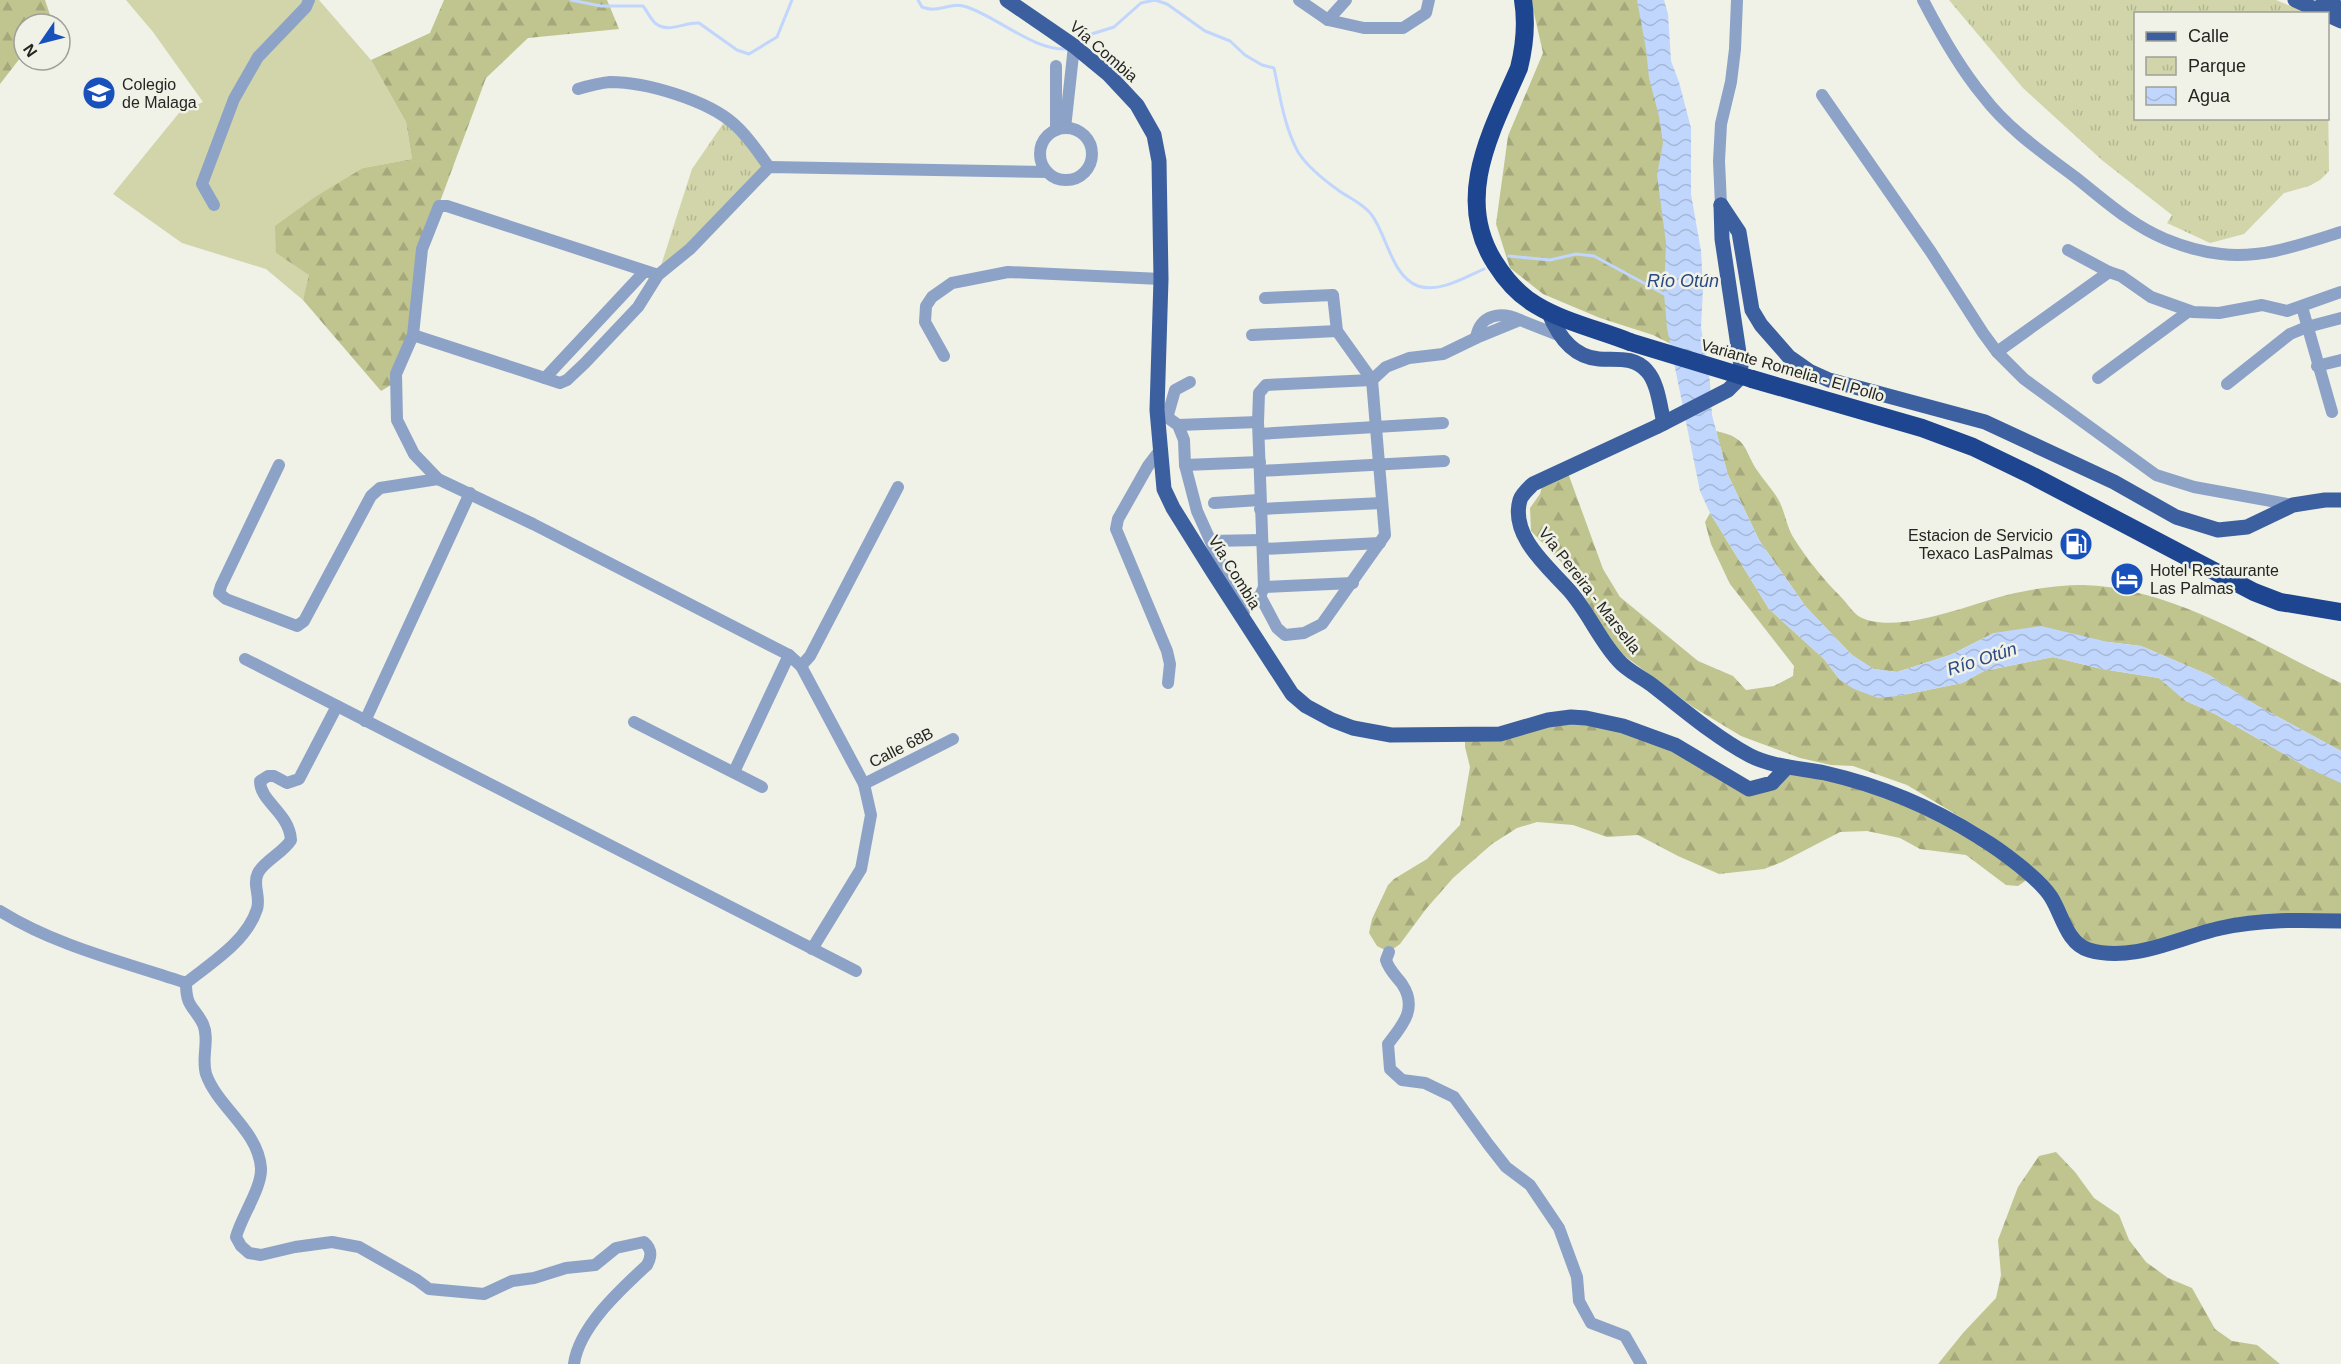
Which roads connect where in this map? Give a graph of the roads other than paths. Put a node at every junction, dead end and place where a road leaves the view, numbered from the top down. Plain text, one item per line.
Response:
1 (309, 0) edge
2 (1007, 0) edge
3 (1299, 0) edge
4 (1346, 0) edge
5 (1429, 0) edge
6 (1523, 0) edge
7 (1737, 0) edge
8 (1923, 0) edge
9 (2295, 0) edge
10 (2323, 0) edge
11 (2341, 9) edge
12 (2321, 12) edge
13 (1328, 20) junction
14 (1074, 46) junction
15 (1056, 66) dead end
16 (578, 89) dead end
17 (1822, 95) dead end
18 (1061, 129) junction
19 (769, 167) junction
20 (1047, 172) junction
21 (214, 205) dead end
22 (1721, 205) junction
23 (2341, 232) edge
24 (2068, 250) dead end
25 (644, 272) junction
26 (2109, 272) junction
27 (658, 275) junction
28 (1161, 279) junction
29 (2341, 292) edge
30 (1265, 298) dead end
31 (2301, 307) junction
32 (1548, 311) junction
33 (2189, 311) junction
34 (2341, 318) edge
35 (2307, 327) junction
36 (1337, 331) junction
37 (1558, 334) junction
38 (412, 335) junction
39 (1252, 335) dead end
40 (1997, 352) junction
41 (944, 356) dead end
42 (2341, 360) edge
43 (2317, 366) junction
44 (545, 378) junction
45 (2098, 378) dead end
46 (1372, 380) junction
47 (1190, 382) dead end
48 (2227, 384) dead end
49 (2332, 412) dead end
50 (1162, 414) junction
51 (1443, 423) dead end
52 (1664, 423) junction
53 (1178, 425) junction
54 (1376, 426) junction
55 (1258, 428) junction
56 (1161, 449) junction
57 (1444, 461) dead end
58 (279, 465) dead end
59 (1185, 465) junction
60 (1379, 465) junction
61 (1260, 466) junction
62 (438, 478) junction
63 (898, 487) dead end
64 (470, 493) junction
65 (2341, 500) edge
66 (1214, 503) dead end
67 (1382, 503) junction
68 (1260, 504) junction
69 (2293, 505) junction
70 (1211, 541) junction
71 (1380, 543) junction
72 (1262, 544) junction
73 (1353, 583) junction
74 (1262, 592) junction
75 (1244, 612) junction
76 (2341, 612) edge
77 (789, 655) junction
78 (245, 659) dead end
79 (801, 666) junction
80 (1167, 683) dead end
81 (337, 706) junction
82 (365, 721) junction
83 (634, 722) dead end
84 (953, 739) dead end
85 (1787, 767) junction
86 (734, 772) junction
87 (864, 784) junction
88 (762, 787) dead end
89 (0, 911) edge
90 (2341, 921) edge
91 (812, 949) junction
92 (1389, 952) dead end
93 (856, 971) dead end
94 (186, 983) junction
95 (574, 1364) edge
96 (1641, 1364) edge

1 - 21 street
2 - 14 main road, Vía Combia
3 - 13 street
4 - 13 street
5 - 13 street
6 - 32 highway, Variante Romelia - El Pollo
7 - 22 street, Vía Pereira - Marsella
8 - 23 street
9 - 12 main road
10 - 11 main road
14 - 18 street
14 - 28 main road, Vía Combia
15 - 18 street
16 - 19 street
17 - 40 street
18 - 20 street
18 - 20 street
19 - 20 street
19 - 27 street
22 - 52 main road, Vía Pereira - Marsella
22 - 69 main road
24 - 26 street
25 - 27 street
25 - 38 street
25 - 44 street
26 - 33 street
26 - 40 street
27 - 44 street
28 - 41 street
28 - 50 main road, Vía Combia
29 - 31 street
30 - 36 street
31 - 33 street
31 - 35 street
32 - 37 main road
32 - 76 highway, Variante Romelia - El Pollo, bridge
33 - 45 street
34 - 35 street
35 - 43 street
35 - 48 street
36 - 39 street
36 - 46 street
37 - 46 street
37 - 52 main road
38 - 44 street
38 - 62 street
40 - 69 street
42 - 43 street
43 - 49 street
46 - 54 street
46 - 55 street
47 - 50 street
50 - 53 street
50 - 56 main road, Vía Combia
51 - 54 street
52 - 85 main road, Vía Pereira - Marsella
53 - 55 street
53 - 59 street
54 - 55 street
54 - 60 street
55 - 61 street
56 - 75 main road, Vía Combia
56 - 80 street
57 - 60 street
58 - 62 street
59 - 61 street
59 - 70 street
60 - 61 street
60 - 67 street
61 - 68 street
62 - 64 street
63 - 79 street
64 - 77 street
64 - 82 street
65 - 69 main road
66 - 68 street
67 - 68 street
67 - 71 street
68 - 72 street
70 - 72 street
70 - 75 street
71 - 72 street
71 - 73 street
72 - 74 street
73 - 74 street
73 - 74 street
74 - 75 street
75 - 85 main road, Vía Combia
77 - 79 street
77 - 86 street
78 - 81 street
79 - 87 street
81 - 82 street
81 - 94 street
82 - 91 street
83 - 86 street
84 - 87 street, Calle 68B
85 - 90 main road, Vía Pereira - Marsella
86 - 88 street
87 - 91 street
89 - 94 street
91 - 93 street
92 - 96 street
94 - 95 street

